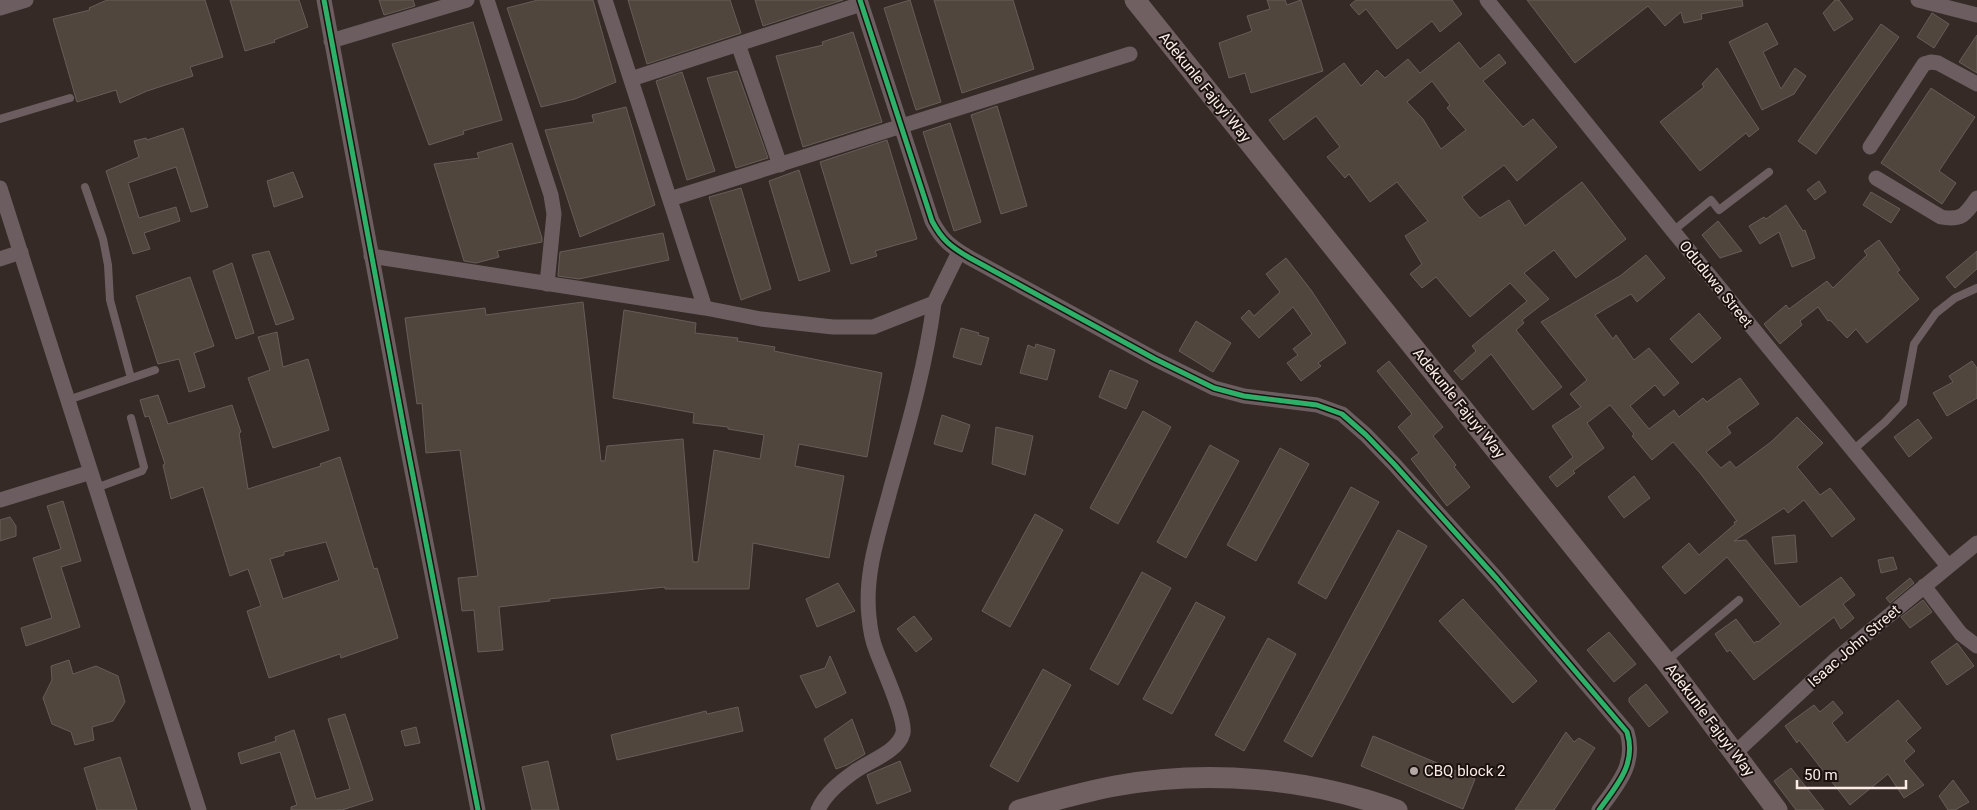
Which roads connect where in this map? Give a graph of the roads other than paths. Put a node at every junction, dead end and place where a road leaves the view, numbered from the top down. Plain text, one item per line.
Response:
1 (26, 0) edge
2 (324, 0) edge
3 (467, 0) edge
4 (487, 0) edge
5 (605, 0) edge
6 (1135, 0) edge
7 (1488, 0) edge
8 (1918, 0) edge
9 (860, 2) edge
10 (0, 8) edge
11 (1977, 15) edge
12 (332, 41) junction
13 (738, 44) junction
14 (1130, 54) dead end
15 (631, 79) junction
16 (1977, 84) edge
17 (70, 98) dead end
18 (0, 119) edge
19 (901, 126) junction
20 (1870, 147) dead end
21 (780, 165) junction
22 (1769, 172) dead end
23 (1876, 178) dead end
24 (85, 187) dead end
25 (0, 188) edge
26 (1977, 198) edge
27 (670, 199) junction
28 (1672, 231) junction
29 (20, 252) junction
30 (959, 252) junction
31 (371, 256) junction
32 (0, 259) edge
33 (547, 284) junction
34 (1977, 288) edge
35 (934, 303) junction
36 (705, 308) junction
37 (155, 370) dead end
38 (131, 378) junction
39 (68, 400) junction
40 (131, 418) dead end
41 (1852, 450) junction
42 (91, 472) junction
43 (96, 488) junction
44 (0, 500) edge
45 (1977, 543) edge
46 (1948, 566) junction
47 (1924, 586) junction
48 (1739, 600) dead end
49 (1977, 646) edge
50 (1666, 662) junction
51 (1735, 753) junction
52 (193, 809) edge
53 (478, 810) edge
54 (818, 810) edge
55 (1020, 810) edge
56 (1397, 810) edge
57 (1599, 810) edge
58 (1777, 810) edge

1 - 10 street
2 - 12 street
3 - 12 street
4 - 33 street
5 - 15 street
6 - 50 street, Adekunle Fajuyi Way
7 - 28 street, Oduduwa Street
8 - 11 street
9 - 13 street
9 - 19 street
12 - 31 street
13 - 15 street
13 - 21 street
14 - 19 street
15 - 27 street
16 - 20 street
17 - 18 lane
19 - 21 street
19 - 30 street
21 - 27 street
22 - 28 lane
23 - 26 street
24 - 38 lane
25 - 29 street
27 - 36 street
28 - 41 street, Oduduwa Street
29 - 32 street
29 - 39 street
30 - 35 street
30 - 57 street
31 - 33 street
31 - 53 street
33 - 36 street
34 - 41 lane
35 - 36 street
35 - 54 street
37 - 38 lane
38 - 39 lane
39 - 42 street
40 - 43 lane
41 - 46 street, Oduduwa Street
42 - 43 street
42 - 44 street
43 - 52 street
45 - 46 street, Isaac John Street
46 - 47 street, Isaac John Street
47 - 49 street
47 - 51 street, Isaac John Street
48 - 50 lane
50 - 51 street, Adekunle Fajuyi Way
51 - 58 street, Adekunle Fajuyi Way
55 - 56 street

